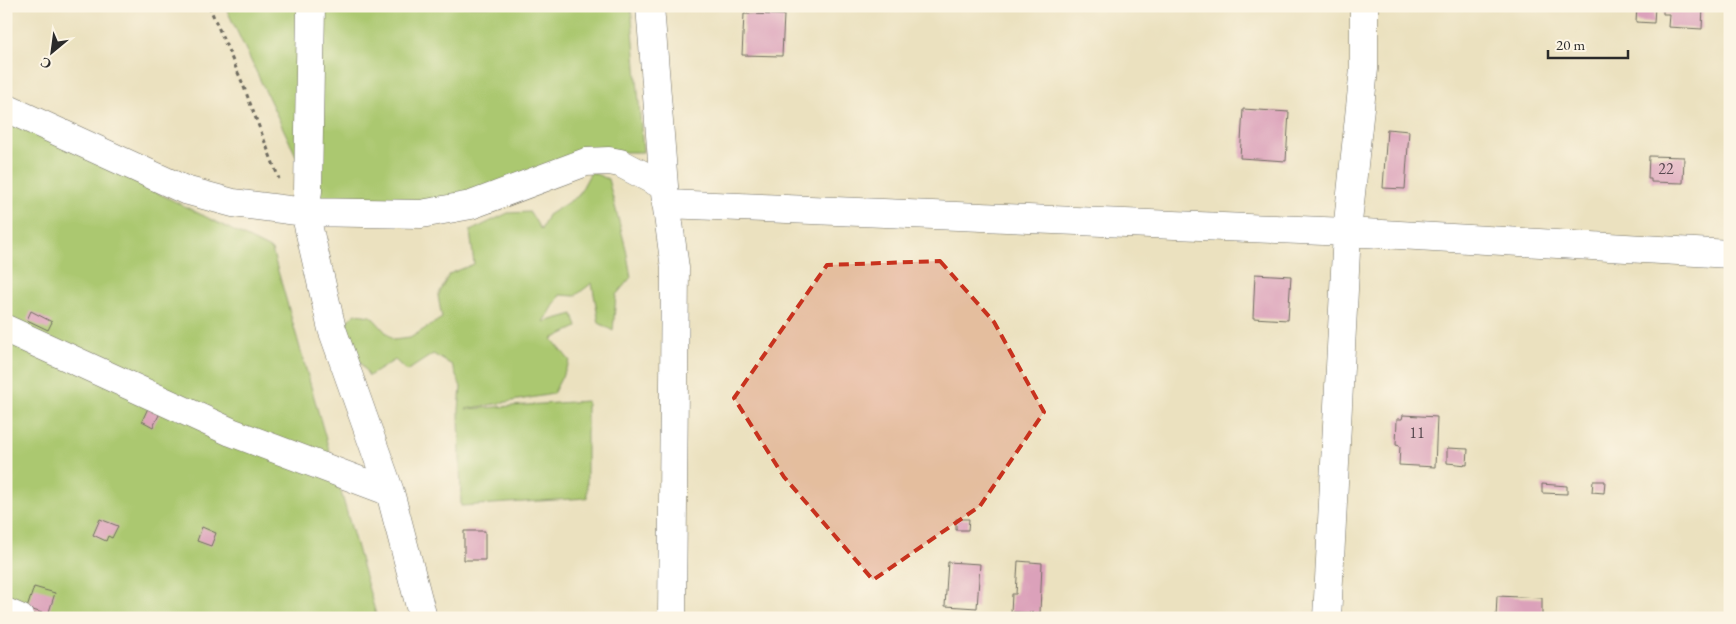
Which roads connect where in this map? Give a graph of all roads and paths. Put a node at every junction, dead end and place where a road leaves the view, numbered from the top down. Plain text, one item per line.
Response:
1 (209, 6) edge
2 (311, 6) edge
3 (650, 6) edge
4 (1364, 6) edge
5 (6, 108) edge
6 (665, 195) junction
7 (305, 212) junction
8 (1347, 232) junction
9 (1730, 254) edge
10 (6, 329) edge
11 (390, 492) junction
12 (6, 612) edge
13 (20, 618) edge
14 (423, 618) edge
15 (672, 618) edge
16 (1328, 618) edge

1 - 7 path
2 - 7 lane
3 - 6 lane
4 - 8 lane
5 - 7 lane
6 - 7 lane
6 - 8 lane
6 - 15 lane
7 - 11 lane
8 - 9 lane
8 - 16 lane
10 - 11 lane
11 - 14 lane
12 - 13 lane

